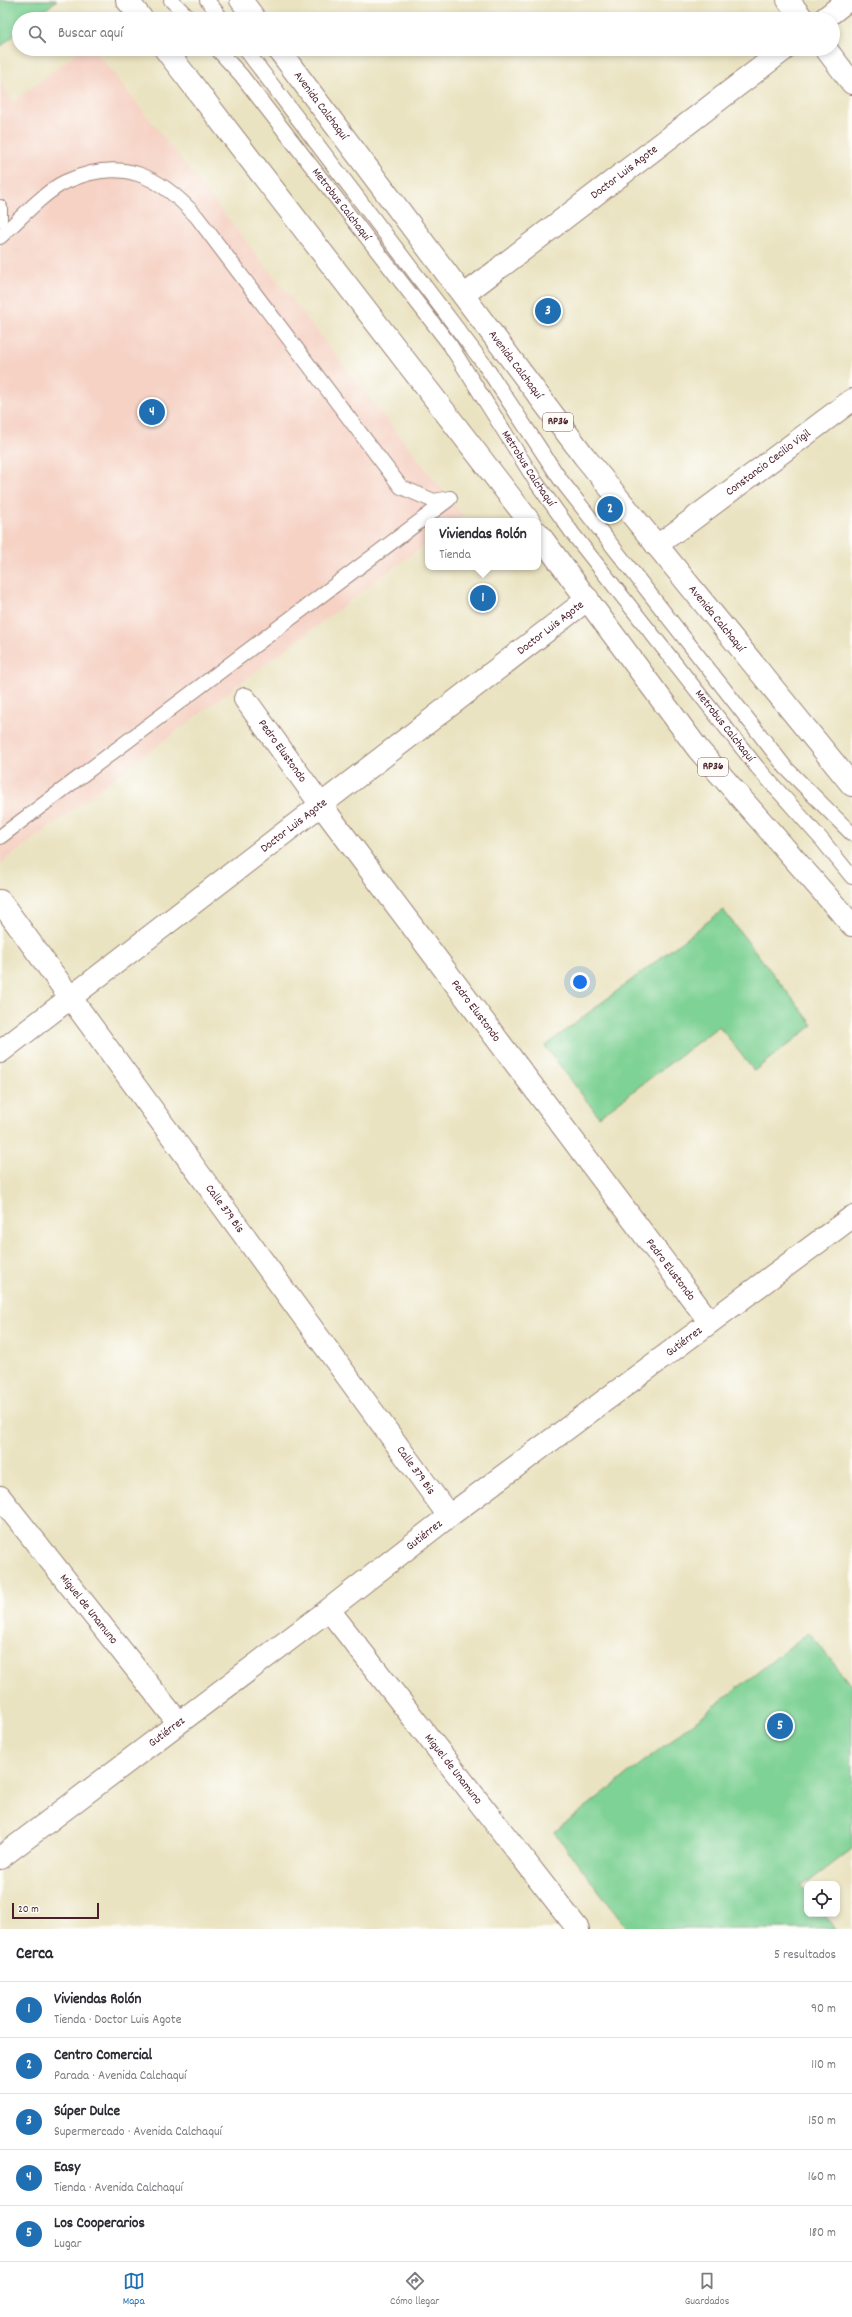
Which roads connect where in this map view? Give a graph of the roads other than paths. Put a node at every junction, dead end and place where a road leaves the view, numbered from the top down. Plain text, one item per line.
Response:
1 (127, 0) edge
2 (171, 0) edge
3 (207, 0) edge
4 (241, 0) edge
5 (788, 0) edge
6 (848, 0) edge
7 (136, 12) edge
8 (183, 12) edge
9 (216, 12) edge
10 (250, 12) edge
11 (797, 12) edge
12 (833, 12) edge
13 (170, 56) edge
14 (223, 56) edge
15 (250, 56) edge
16 (283, 56) edge
17 (776, 56) edge
18 (831, 56) edge
19 (852, 83) edge
20 (0, 207) edge
21 (0, 220) edge
22 (0, 237) edge
23 (502, 266) joint
24 (464, 295) junction
25 (852, 400) edge
26 (527, 518) edge
27 (685, 525) joint
28 (541, 537) edge
29 (656, 546) junction
30 (588, 599) junction
31 (245, 699) dead end
32 (852, 785) edge
33 (321, 805) junction
34 (852, 834) edge
35 (0, 837) edge
36 (852, 877) edge
37 (0, 901) edge
38 (852, 925) edge
39 (69, 998) junction
40 (0, 1052) edge
41 (852, 1217) edge
42 (709, 1321) junction
43 (0, 1497) edge
44 (449, 1516) junction
45 (329, 1610) junction
46 (178, 1722) junction
47 (0, 1858) edge
48 (578, 1929) edge

1 - 7 street
2 - 8 lane
3 - 9 lane
4 - 10 street
5 - 11 street
6 - 12 street
13 - 26 street
14 - 36 lane, Metrobus Calchaquí
15 - 34 lane, Metrobus Calchaquí
16 - 24 street, Avenida Calchaquí / RP36
17 - 23 street, Doctor Luis Agote
18 - 19 street
20 - 21 lane
22 - 35 lane
23 - 24 street, Doctor Luis Agote
24 - 29 street, Avenida Calchaquí / RP36
25 - 27 street, Constancio Cecilio Vigil
27 - 29 street
28 - 30 street, RP36
29 - 32 street, Avenida Calchaquí / RP36
30 - 33 street, Doctor Luis Agote
30 - 38 street, RP36
31 - 33 street, Pedro Elustondo
33 - 39 street, Doctor Luis Agote
33 - 42 street, Pedro Elustondo
37 - 39 street, Calle 379 Bis
39 - 40 street, Doctor Luis Agote
39 - 44 street, Calle 379 Bis
41 - 42 street, Gutiérrez
42 - 44 street, Gutiérrez
43 - 46 street, Miguel de Unamuno
44 - 45 street, Gutiérrez
45 - 46 street, Gutiérrez
45 - 48 street, Miguel de Unamuno
46 - 47 street, Gutiérrez

